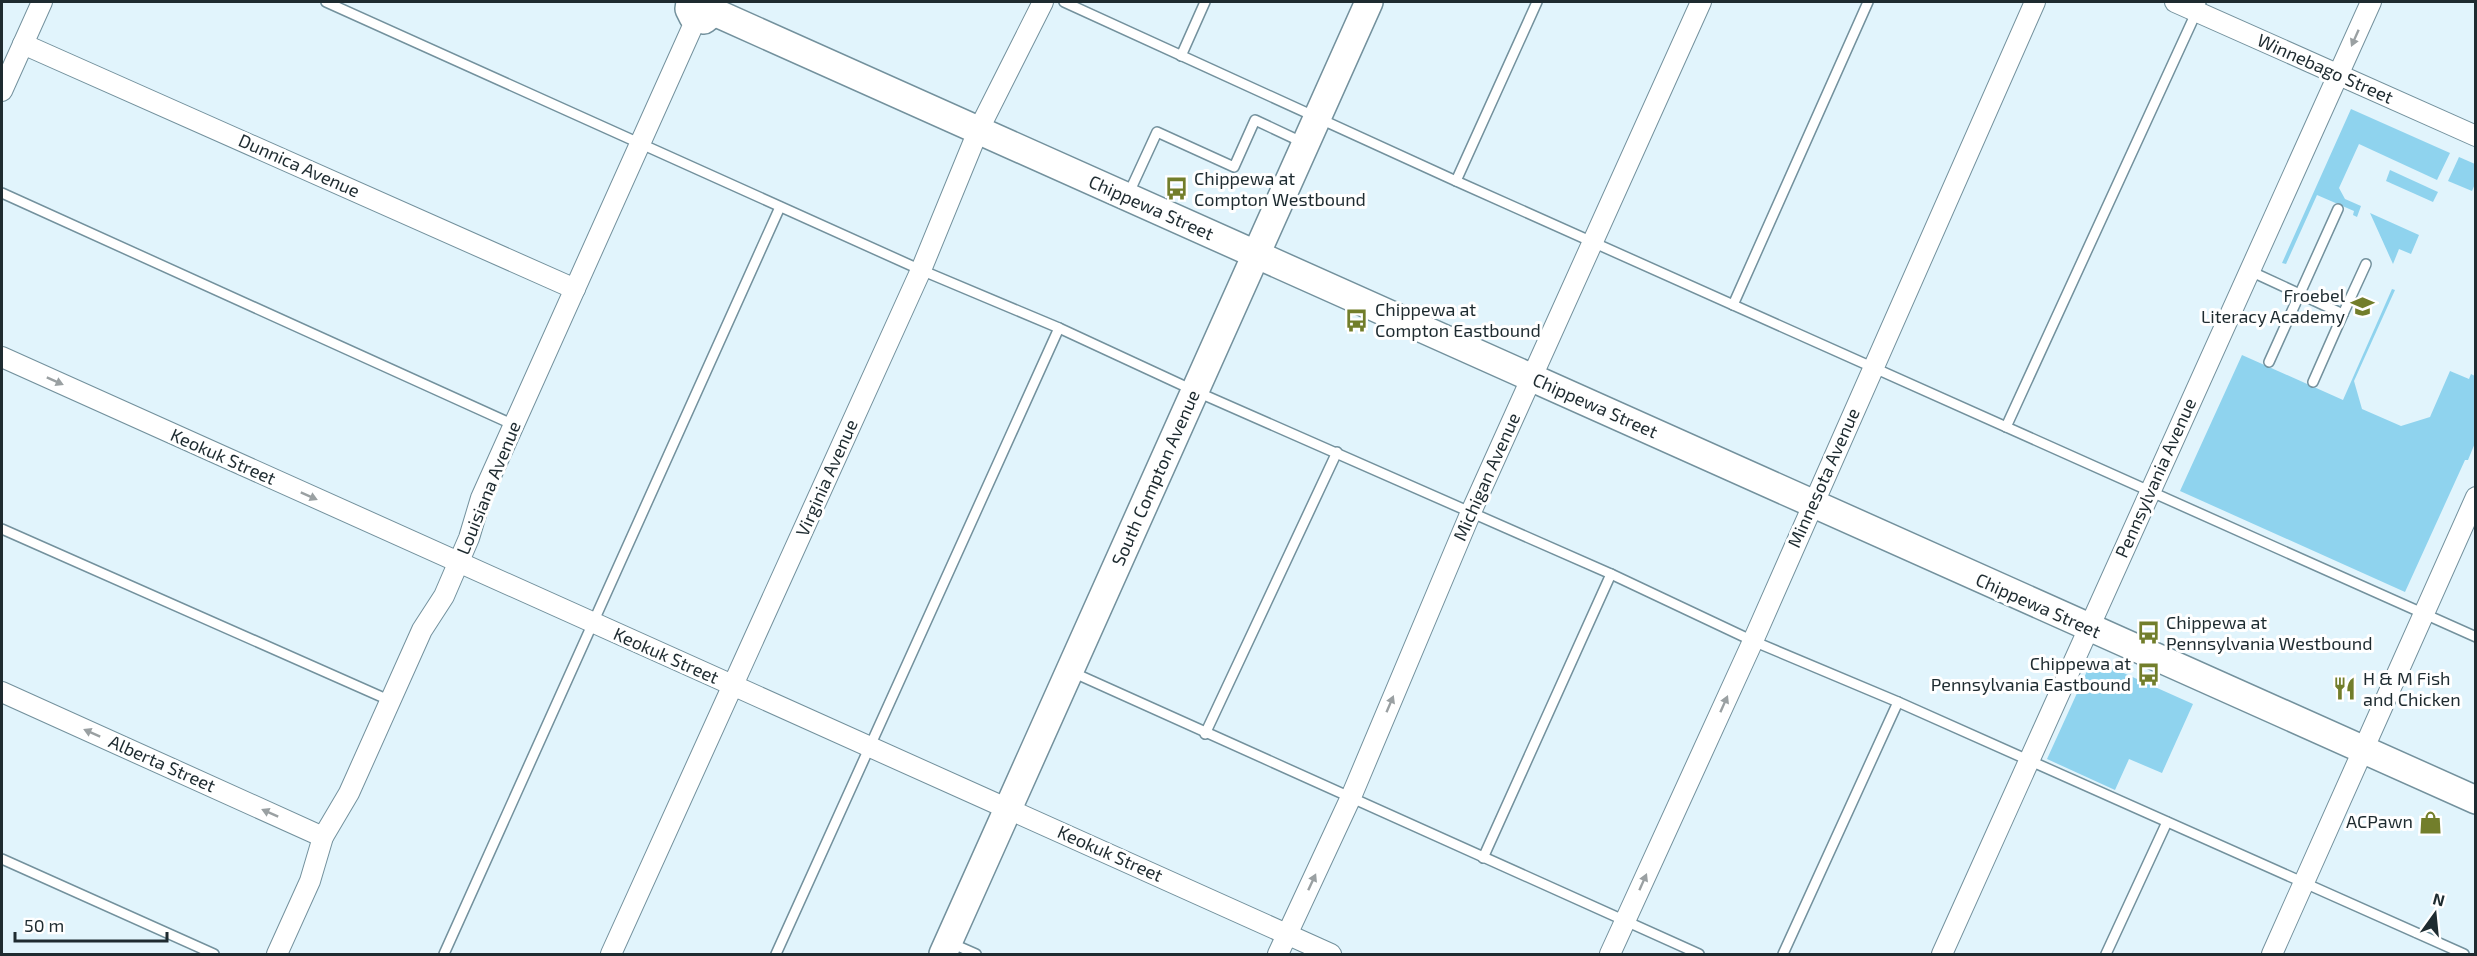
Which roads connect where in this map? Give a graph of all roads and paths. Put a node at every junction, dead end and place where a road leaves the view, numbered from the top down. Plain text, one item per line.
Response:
1 (42, 2) edge
2 (326, 2) edge
3 (1043, 2) edge
4 (1064, 2) edge
5 (1205, 2) edge
6 (1369, 2) edge
7 (1537, 2) edge
8 (1701, 2) edge
9 (1868, 2) edge
10 (2035, 2) edge
11 (2175, 2) edge
12 (2371, 2) edge
13 (2199, 6) edge
14 (703, 8) edge
15 (23, 44) junction
16 (1181, 56) junction
17 (2338, 75) junction
18 (2, 91) edge
19 (1317, 118) junction
20 (978, 130) junction
21 (2474, 130) edge
22 (640, 143) junction
23 (1305, 144) junction
24 (1456, 181) junction
25 (2, 193) edge
26 (1127, 197) junction
27 (780, 207) junction
28 (2338, 209) dead end
29 (1592, 242) junction
30 (1255, 254) junction
31 (2366, 264) dead end
32 (921, 270) junction
33 (2250, 271) junction
34 (575, 289) junction
35 (2299, 294) junction
36 (1733, 304) junction
37 (2343, 314) junction
38 (1059, 328) junction
39 (2, 357) edge
40 (2269, 362) dead end
41 (1873, 366) junction
42 (1532, 377) junction
43 (2313, 382) dead end
44 (1195, 391) junction
45 (514, 425) junction
46 (2006, 427) junction
47 (1338, 452) junction
48 (2151, 491) junction
49 (2475, 497) edge
50 (1812, 504) junction
51 (1471, 512) junction
52 (2, 529) edge
53 (458, 563) junction
54 (1611, 574) junction
55 (2423, 613) junction
56 (591, 624) junction
57 (2089, 629) junction
58 (2475, 637) edge
59 (1752, 640) junction
60 (1070, 672) junction
61 (733, 686) junction
62 (2, 692) edge
63 (391, 701) junction
64 (1898, 702) junction
65 (1204, 734) junction
66 (870, 746) junction
67 (2364, 750) junction
68 (2029, 760) junction
69 (1351, 797) junction
70 (2475, 800) edge
71 (1007, 808) junction
72 (2167, 822) junction
73 (323, 837) junction
74 (1483, 858) junction
75 (2, 859) edge
76 (2304, 884) junction
77 (1625, 922) junction
78 (1287, 935) junction
79 (946, 948) edge
80 (2440, 950) edge
81 (214, 954) edge
82 (277, 954) edge
83 (444, 954) edge
84 (611, 954) edge
85 (776, 954) edge
86 (976, 954) edge
87 (1278, 954) edge
88 (1331, 954) edge
89 (1610, 954) edge
90 (1699, 954) edge
91 (1783, 954) edge
92 (1942, 954) edge
93 (2106, 954) edge
94 (2272, 954) edge
95 (2464, 954) edge

1 - 15 street
2 - 22 lane
3 - 20 street, Virginia Avenue
4 - 16 lane
5 - 16 lane
6 - 19 main road, South Compton Avenue
7 - 24 lane
8 - 29 street, Michigan Avenue
9 - 36 lane
10 - 41 street, Minnesota Avenue
11 - 13 street, Winnebago Street
12 -> 17 street, Pennsylvania Avenue
13 - 17 street, Winnebago Street
13 - 46 lane
14 - 20 main road, Chippewa Street
14 - 22 street, Louisiana Avenue
15 - 18 street
15 - 34 street, Dunnica Avenue
16 - 19 lane
17 - 21 street, Winnebago Street
17 - 33 street, Pennsylvania Avenue
19 - 23 main road, South Compton Avenue
19 - 24 lane
20 - 26 main road, Chippewa Street
20 - 32 street, Virginia Avenue
22 - 27 lane
22 - 34 street, Louisiana Avenue
23 - 26 lane
23 - 30 main road, South Compton Avenue
24 - 29 lane
25 - 45 lane
26 - 30 main road, Chippewa Street
27 - 32 lane
27 - 56 lane
28 - 35 lane
29 - 36 lane
29 - 42 street, Michigan Avenue
30 - 42 main road, Chippewa Street
30 - 44 main road, South Compton Avenue
31 - 37 lane
32 - 38 lane
32 - 61 street, Virginia Avenue
33 - 35 lane
33 - 48 street, Pennsylvania Avenue
34 - 45 street, Louisiana Avenue
35 - 37 lane
35 - 40 lane
36 - 41 lane
37 - 43 lane
38 - 44 lane
38 - 66 lane
39 -> 53 street, Keokuk Street
41 - 46 lane
41 - 50 street, Minnesota Avenue
42 - 50 main road, Chippewa Street
42 - 51 street, Michigan Avenue
44 - 47 lane
44 - 60 main road, South Compton Avenue
45 - 53 street, Louisiana Avenue
46 - 48 lane
47 - 51 lane
47 - 65 lane
48 - 55 lane
48 - 57 street, Pennsylvania Avenue
49 - 55 street
50 - 57 main road, Chippewa Street
50 - 59 street, Minnesota Avenue
51 - 54 lane
69 -> 51 street, Michigan Avenue
52 - 63 lane
53 - 56 street, Keokuk Street
53 - 63 street, Louisiana Avenue
54 - 59 lane
54 - 74 lane
55 - 58 lane
55 - 67 street
56 - 61 street, Keokuk Street
56 - 83 lane
57 - 67 main road, Chippewa Street
57 - 68 street, Pennsylvania Avenue
59 - 64 lane
77 -> 59 street, Minnesota Avenue
60 - 65 lane
60 - 71 main road, South Compton Avenue
61 - 66 street, Keokuk Street
61 - 84 street, Virginia Avenue
73 -> 62 street, Alberta Street
63 - 73 street, Louisiana Avenue
64 - 68 lane
64 - 91 lane
65 - 69 lane
66 - 71 street, Keokuk Street
66 - 85 lane
67 - 70 main road, Chippewa Street
67 - 76 street
68 - 72 lane
68 - 92 street, Pennsylvania Avenue
69 - 74 lane
78 -> 69 street, Michigan Avenue
71 - 78 street, Keokuk Street
71 - 79 main road, South Compton Avenue
72 - 76 lane
72 - 93 lane
73 - 82 street, Louisiana Avenue
74 - 77 lane
75 - 81 lane
76 - 80 lane
76 - 94 street
77 - 89 street, Minnesota Avenue
77 - 90 lane
78 - 87 street, Michigan Avenue
78 - 88 street, Keokuk Street
79 - 86 lane
80 - 95 lane

